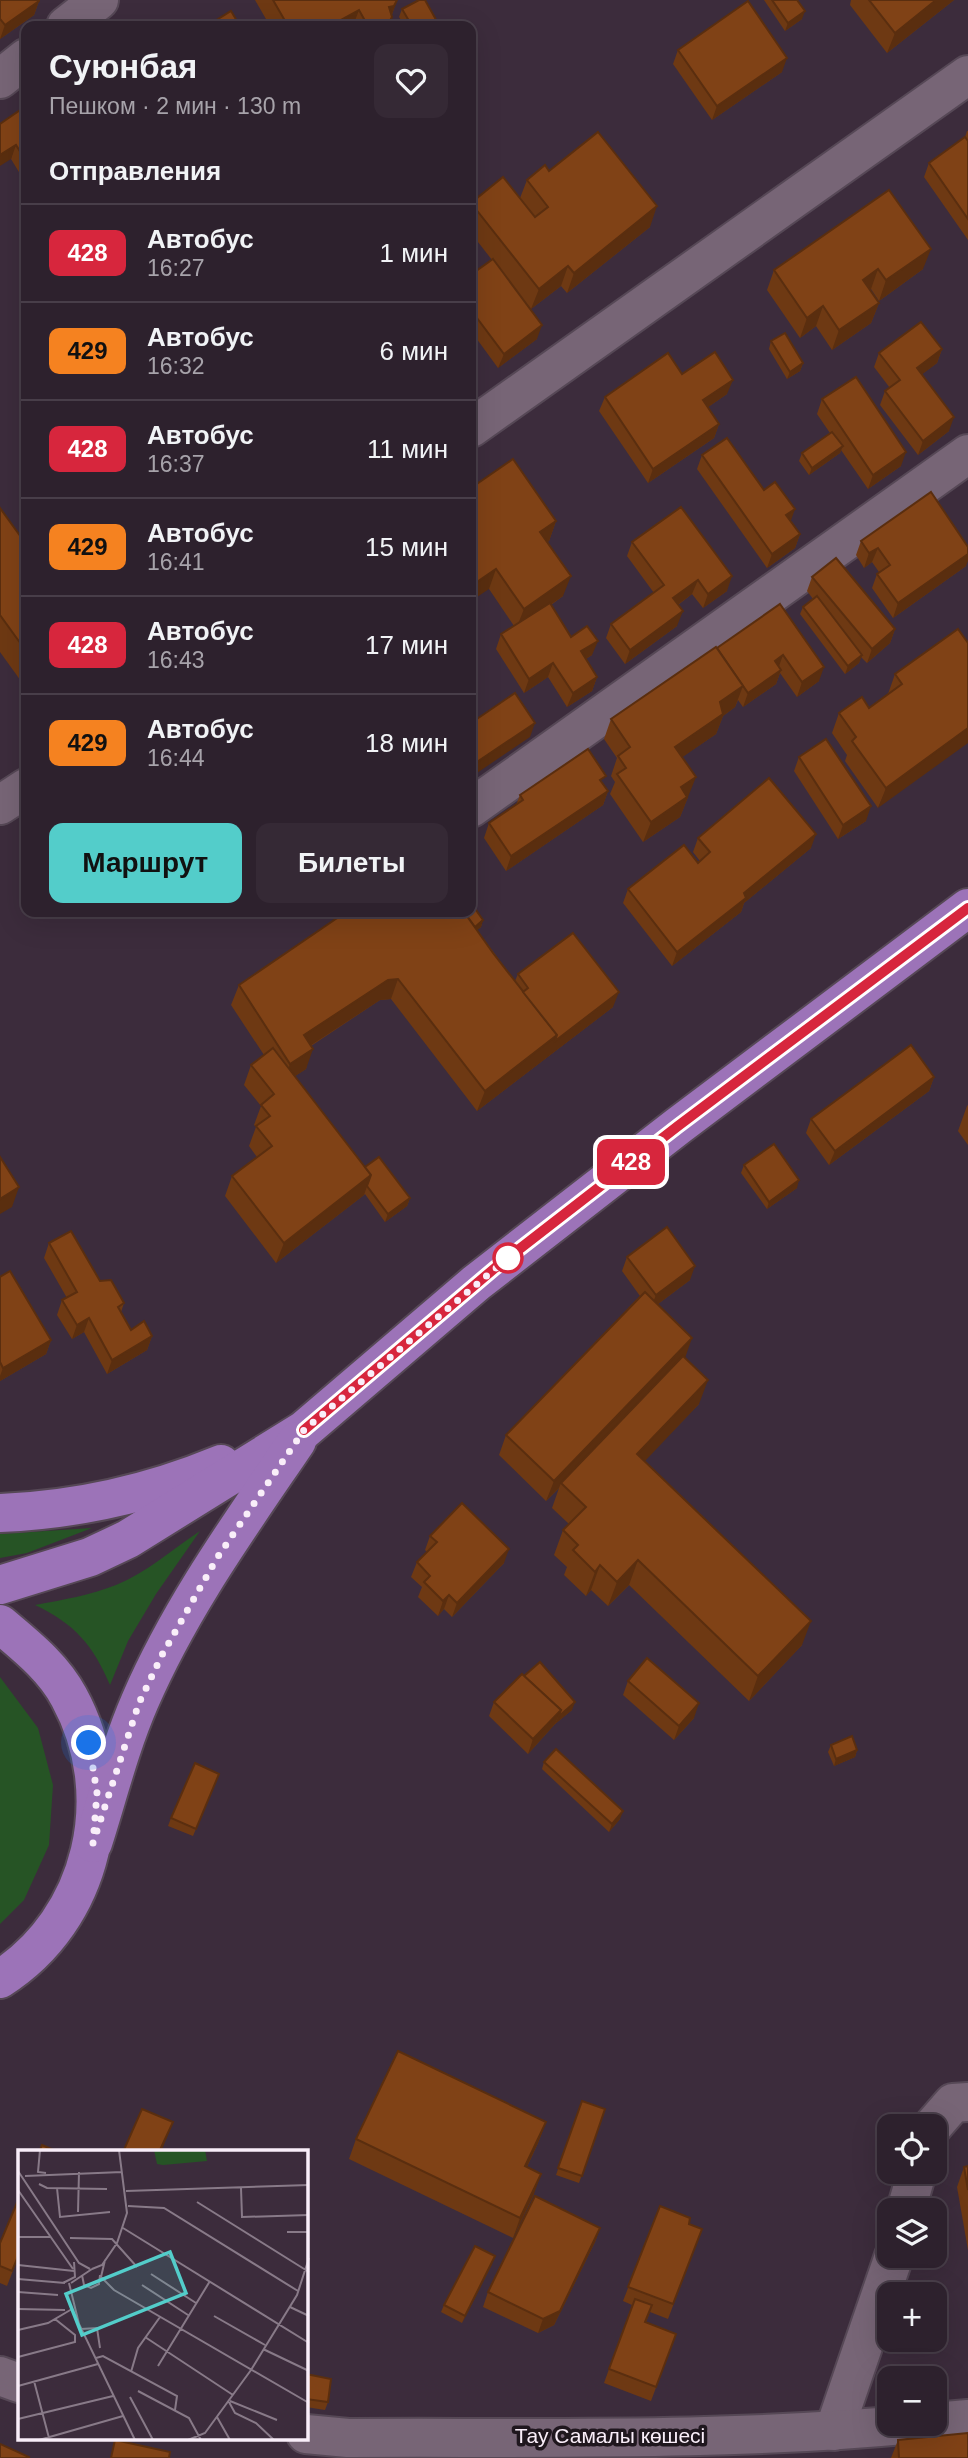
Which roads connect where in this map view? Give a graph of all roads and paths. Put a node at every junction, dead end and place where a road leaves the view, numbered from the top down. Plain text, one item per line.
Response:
1 (99, 0) edge
2 (72, 21) edge
3 (21, 62) edge
4 (968, 75) edge
5 (0, 79) edge
6 (476, 424) edge
7 (968, 454) edge
8 (21, 792) edge
9 (476, 804) edge
10 (0, 805) edge
11 (968, 908) edge
12 (304, 1430) junction
13 (0, 1513) edge
14 (0, 1585) edge
15 (0, 1624) edge
16 (93, 1843) junction
17 (1, 1980) edge
18 (968, 2102) edge
19 (943, 2114) edge
20 (890, 2268) edge
21 (0, 2376) edge
22 (18, 2383) edge
23 (968, 2419) edge
24 (947, 2421) edge
25 (877, 2427) edge
26 (834, 2431) junction
27 (308, 2435) edge
28 (346, 2448) edge

1 - 2 street
3 - 5 street
4 - 6 street
7 - 9 street
8 - 10 street
11 - 12 main road
12 - 13 main road
12 - 14 main road
12 - 16 main road
15 - 16 main road
16 - 17 main road
18 - 19 street
20 - 26 street
21 - 22 street
23 - 24 street
25 - 26 street, Тау Самалы көшесі
26 - 28 street, Тау Самалы көшесі
27 - 28 street, Тау Самалы көшесі

